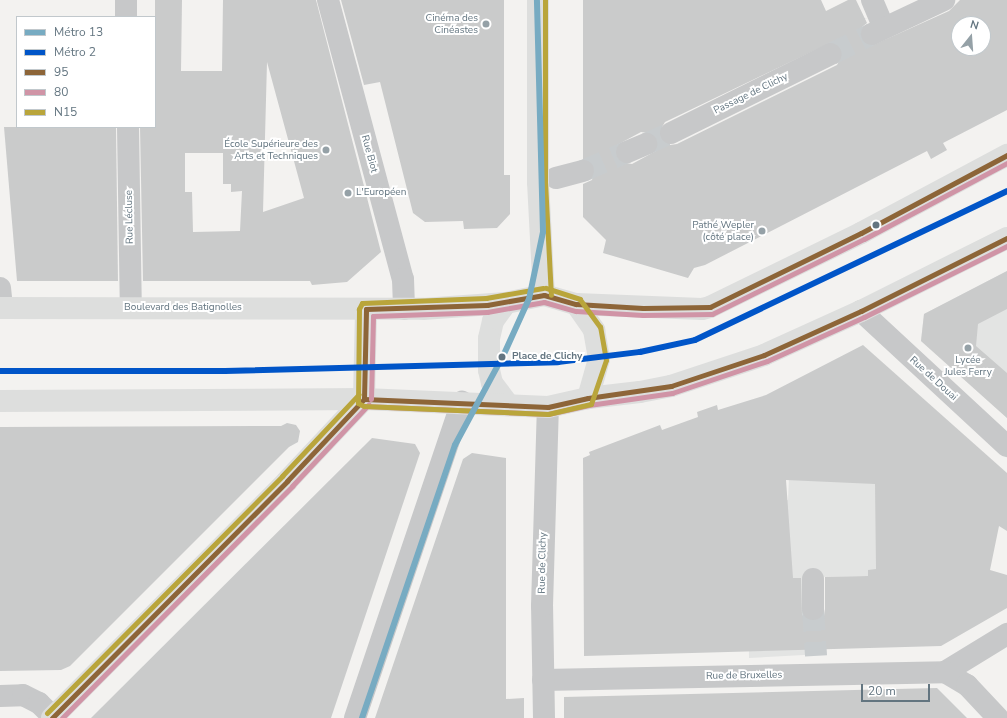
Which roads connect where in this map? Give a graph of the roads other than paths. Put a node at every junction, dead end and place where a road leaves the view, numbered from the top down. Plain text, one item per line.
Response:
1 (126, 0) edge
2 (328, 0) edge
3 (538, 0) edge
4 (872, 0) edge
5 (944, 0) edge
6 (126, 16) edge
7 (831, 54) tunnel mouth
8 (128, 128) edge
9 (671, 133) tunnel mouth
10 (1007, 155) edge
11 (583, 171) tunnel mouth
12 (556, 178) dead end
13 (1007, 238) edge
14 (544, 295) junction
15 (1, 301) edge
16 (506, 304) junction
17 (576, 304) junction
18 (131, 308) junction
19 (366, 309) junction
20 (404, 309) junction
21 (860, 311) junction
22 (588, 398) junction
23 (364, 399) junction
24 (0, 401) edge
25 (462, 402) junction
26 (508, 404) junction
27 (548, 407) junction
28 (1007, 446) edge
29 (813, 579) dead end
30 (813, 610) tunnel mouth
31 (1007, 634) edge
32 (945, 672) junction
33 (543, 680) junction
34 (0, 696) edge
35 (52, 718) edge
36 (355, 718) edge
37 (544, 718) edge
38 (998, 718) edge

1 - 6 street
2 - 20 street, Rue Biot
3 - 14 main road
4 - 5 street
7 - 9 street, Passage de Clichy
8 - 18 street, Rue Lécluse
10 - 17 main road
11 - 12 street
13 - 21 main road
14 - 16 main road
14 - 17 main road
15 - 18 main road, Boulevard des Batignolles
16 - 20 main road
16 - 26 main road
17 - 22 main road
18 - 19 main road, Boulevard des Batignolles
19 - 20 main road
19 - 23 main road
21 - 22 main road
21 - 28 street, Rue de Douai
22 - 27 main road
23 - 24 main road
23 - 25 main road
23 - 35 main road
25 - 26 main road
25 - 36 street
26 - 27 main road
27 - 33 street, Rue de Clichy
29 - 30 street
31 - 32 street
32 - 33 street, Rue de Bruxelles
32 - 38 street
33 - 37 street, Rue de Clichy
34 - 35 street

